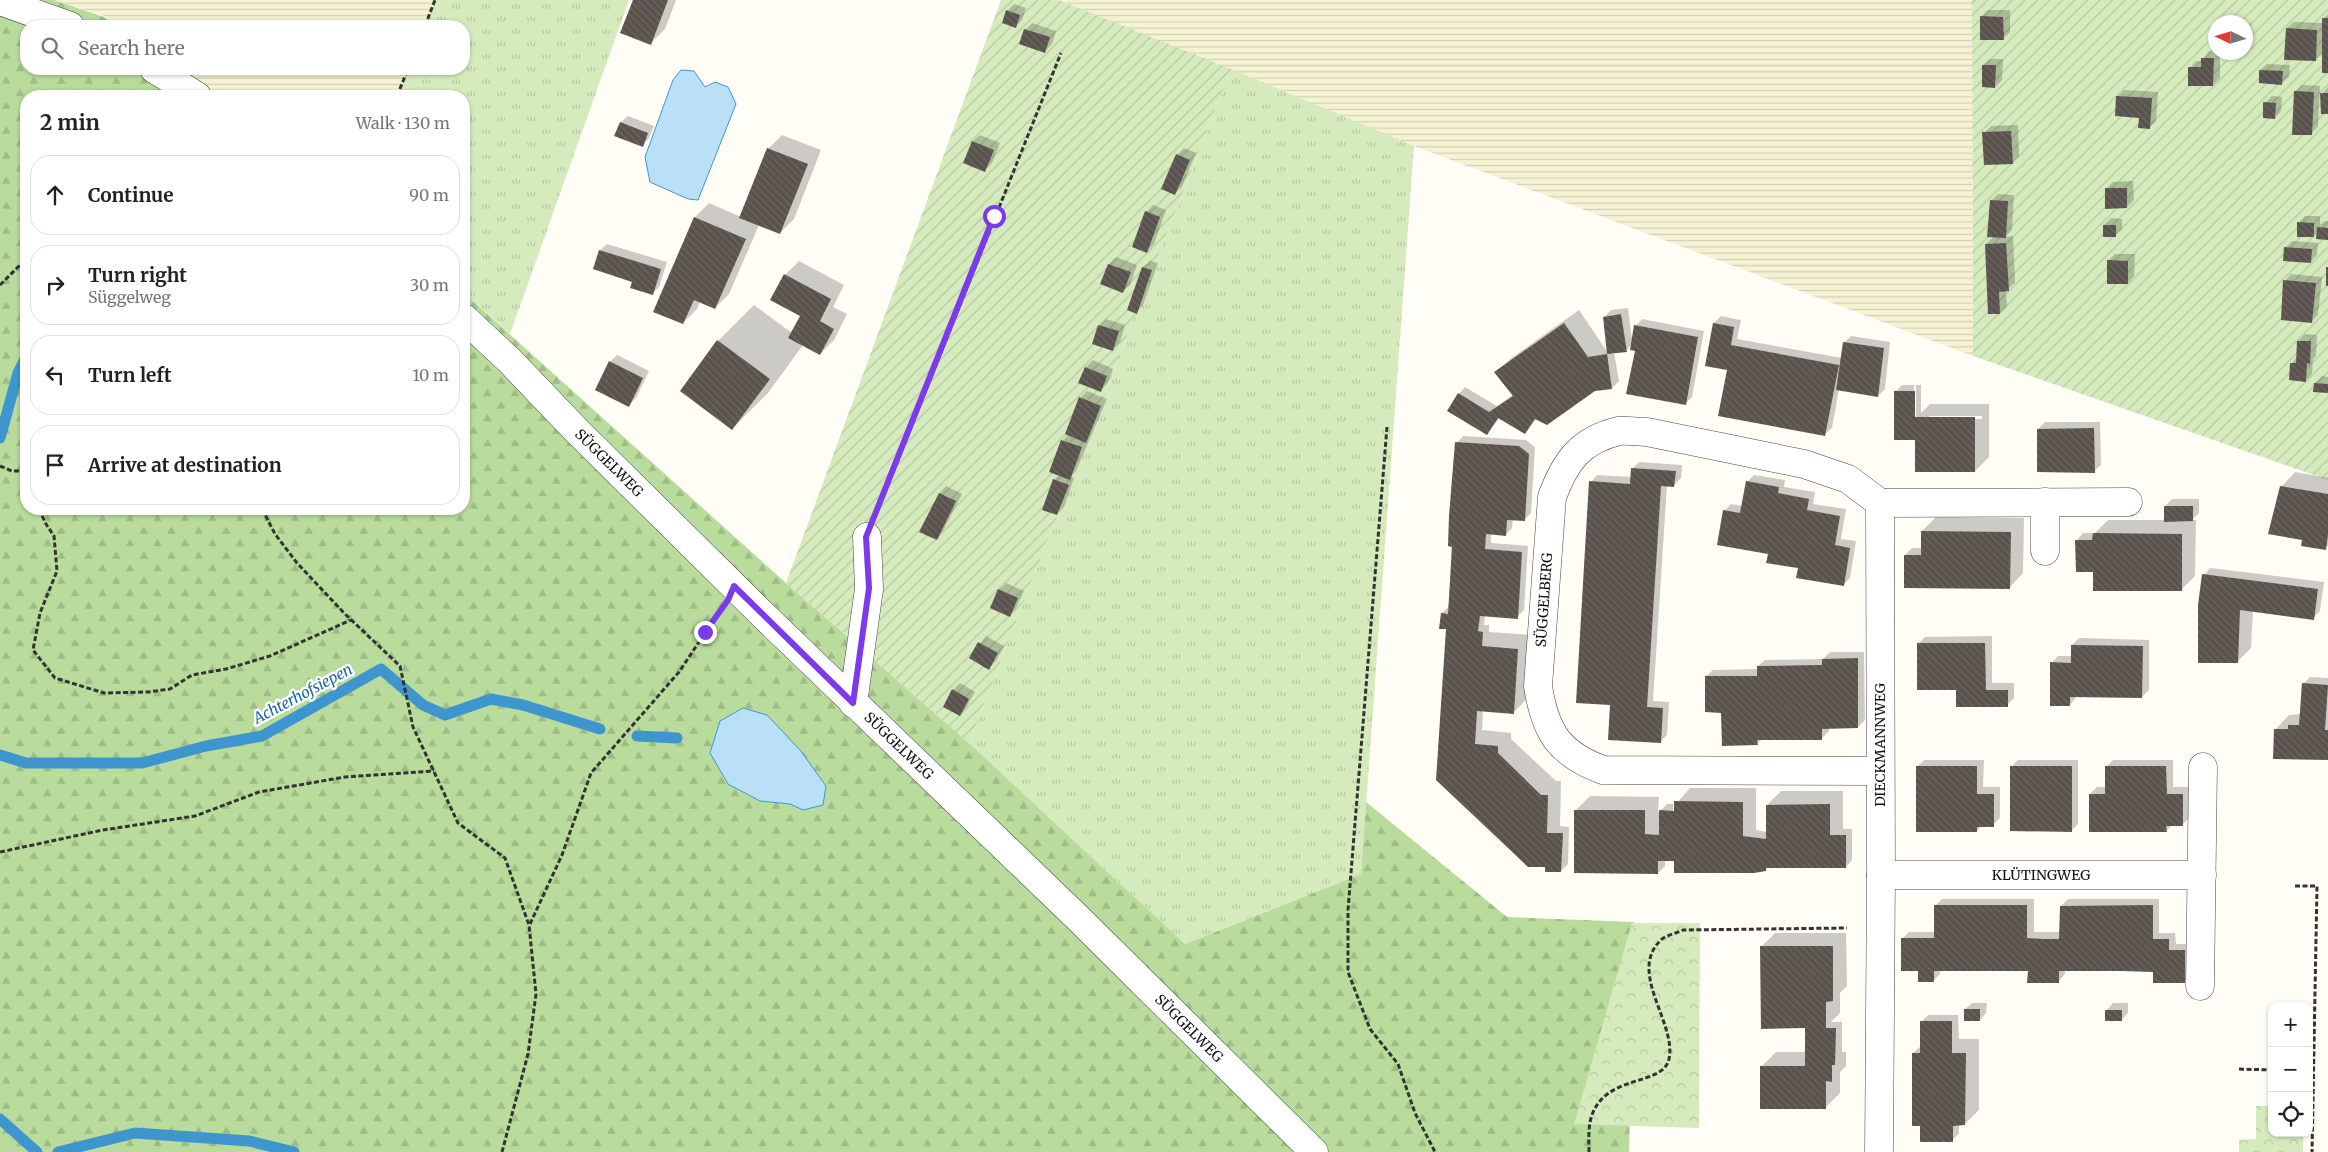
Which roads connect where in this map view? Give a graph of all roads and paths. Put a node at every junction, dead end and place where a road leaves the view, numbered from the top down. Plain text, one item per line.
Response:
1 (435, 0) edge
2 (0, 1) edge
3 (53, 20) edge
4 (427, 20) edge
5 (1062, 53) dead end
6 (164, 75) edge
7 (406, 75) edge
8 (187, 90) edge
9 (399, 90) edge
10 (20, 265) edge
11 (0, 285) edge
12 (470, 324) edge
13 (1387, 426) dead end
14 (0, 466) edge
15 (20, 471) edge
16 (2045, 502) junction
17 (2128, 502) dead end
18 (1880, 503) junction
19 (42, 515) edge
20 (265, 515) edge
21 (866, 537) joint
22 (2045, 550) dead end
23 (734, 586) junction
24 (350, 620) junction
25 (853, 703) junction
26 (2203, 767) dead end
27 (1880, 771) junction
28 (434, 772) junction
29 (0, 852) edge
30 (2202, 874) junction
31 (1881, 875) junction
32 (2295, 886) dead end
33 (529, 925) junction
34 (1880, 928) junction
35 (2200, 986) dead end
36 (2312, 1047) edge
37 (2238, 1069) dead end
38 (2268, 1070) edge
39 (2311, 1092) edge
40 (502, 1152) edge
41 (1314, 1152) edge
42 (1435, 1152) edge
43 (1589, 1152) edge
44 (1879, 1152) edge
45 (2312, 1152) edge

1 - 4 path
2 - 3 street
5 - 21 path
6 - 8 street
7 - 9 path
10 - 11 path
12 - 23 street, SÜGGELWEG
13 - 42 path
14 - 15 path
16 - 17 street
16 - 18 street
16 - 22 street
18 - 27 street, DIECKMANNWEG
18 - 27 street, SÜGGELBERG
19 - 24 path
20 - 24 path
21 - 25 street
23 - 25 street, SÜGGELWEG
23 - 33 path
24 - 28 path
25 - 41 street, SÜGGELWEG
26 - 30 street
27 - 31 street, DIECKMANNWEG
28 - 29 path
28 - 33 path
30 - 31 street, KLÜTINGWEG
30 - 35 street
31 - 34 street, DIECKMANNWEG
32 - 36 path
33 - 40 path
34 - 43 path
34 - 44 street, DIECKMANNWEG
37 - 38 path
39 - 45 path

